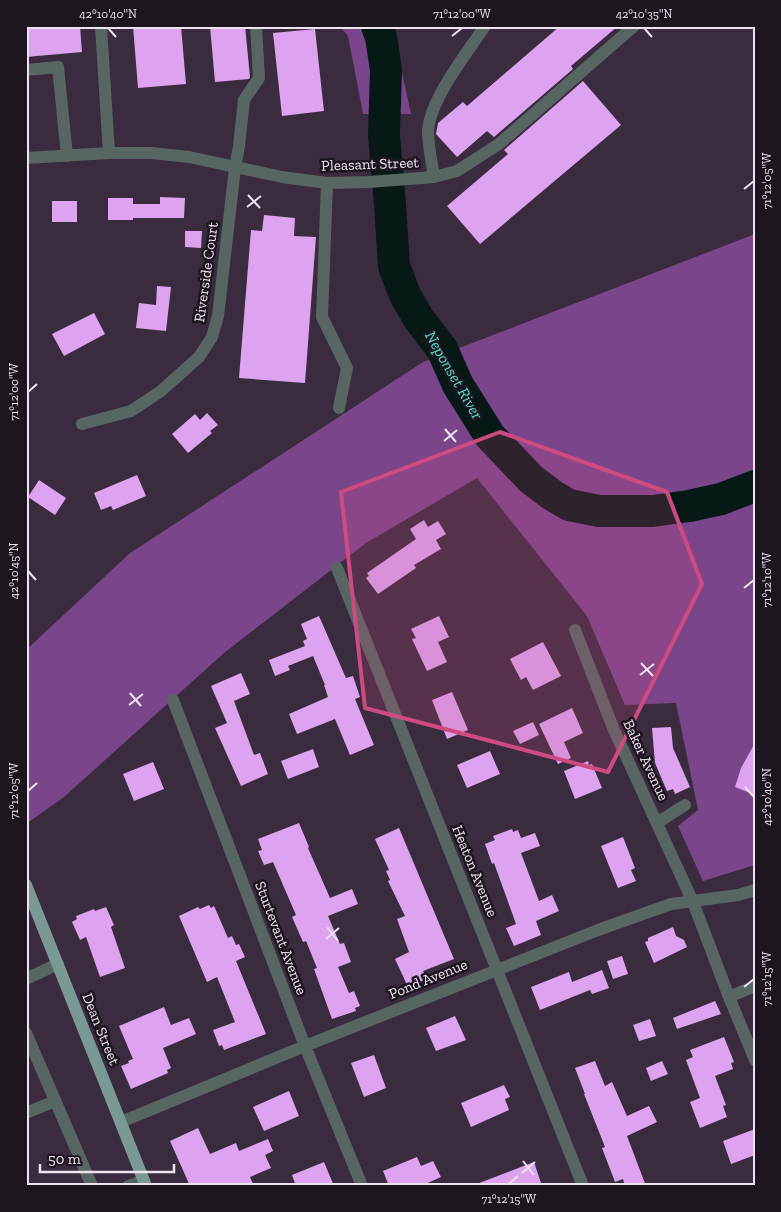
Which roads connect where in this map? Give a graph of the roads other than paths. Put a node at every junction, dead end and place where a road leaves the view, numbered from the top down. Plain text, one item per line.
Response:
1 (102, 26) edge
2 (256, 26) edge
3 (485, 26) edge
4 (634, 26) edge
5 (26, 70) edge
6 (108, 153) junction
7 (67, 156) junction
8 (26, 158) edge
9 (235, 168) junction
10 (434, 177) junction
11 (327, 183) junction
12 (339, 408) dead end
13 (82, 424) dead end
14 (337, 568) dead end
15 (575, 630) dead end
16 (173, 700) dead end
17 (685, 805) dead end
18 (657, 823) junction
19 (26, 885) edge
20 (755, 890) edge
21 (693, 902) junction
22 (58, 964) junction
23 (496, 969) junction
24 (26, 979) edge
25 (755, 986) edge
26 (728, 997) junction
27 (26, 1033) edge
28 (305, 1046) junction
29 (755, 1060) edge
30 (55, 1101) junction
31 (26, 1113) edge
32 (121, 1122) junction
33 (145, 1183) edge
34 (92, 1186) edge
35 (128, 1186) edge
36 (362, 1186) edge
37 (583, 1186) edge

1 - 6 street
2 - 9 street, Riverside Court
3 - 10 street
4 - 10 street, Pleasant Street
5 - 7 street
6 - 7 street, Pleasant Street
6 - 9 street, Pleasant Street
7 - 8 street, Pleasant Street
9 - 11 street, Pleasant Street
9 - 13 street, Riverside Court
10 - 11 street, Pleasant Street
11 - 12 street
14 - 23 street, Heaton Avenue
15 - 18 street, Baker Avenue
16 - 28 street, Sturtevant Avenue
17 - 18 street
18 - 21 street, Baker Avenue
19 - 22 main road, Dean Street
20 - 21 street, Pond Avenue
21 - 23 street, Pond Avenue
21 - 26 street, Baker Avenue
22 - 24 street
22 - 32 main road, Dean Street
23 - 28 street, Pond Avenue
23 - 37 street, Heaton Avenue
25 - 26 street
26 - 29 street, Baker Avenue
27 - 30 street
28 - 32 street, Pond Avenue
28 - 36 street, Sturtevant Avenue
30 - 31 street
30 - 34 street
32 - 33 main road, Dean Street
33 - 35 street

